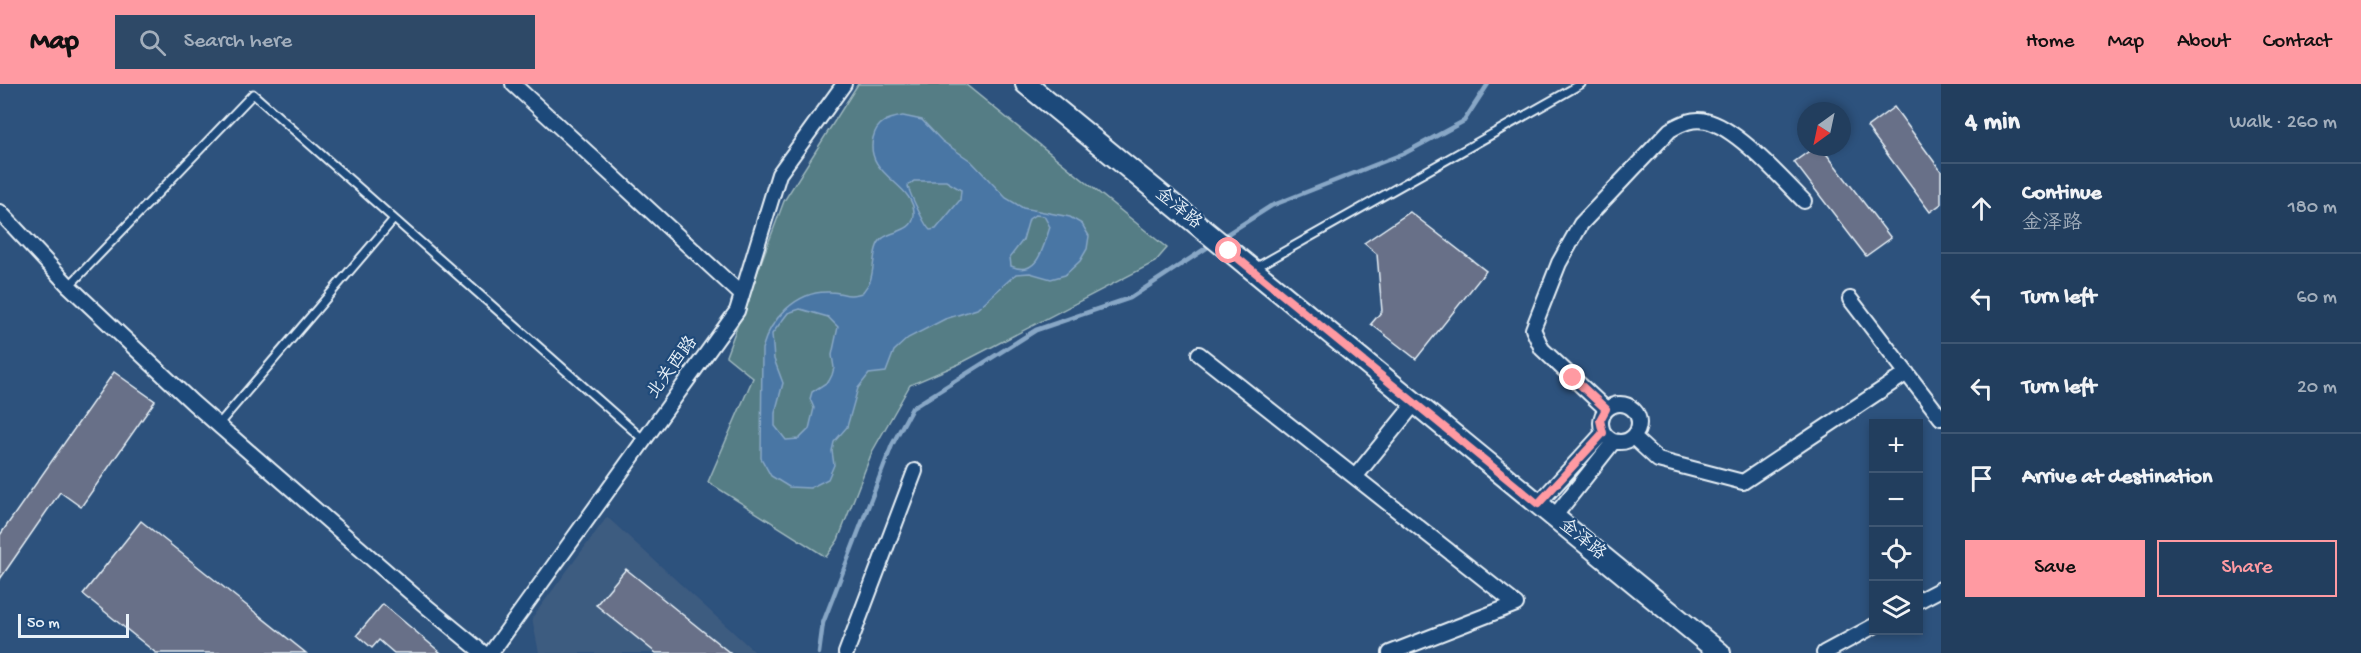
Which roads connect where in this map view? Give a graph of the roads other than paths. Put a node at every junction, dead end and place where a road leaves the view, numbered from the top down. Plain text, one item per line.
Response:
1 (513, 84) edge
2 (844, 84) edge
3 (1026, 84) edge
4 (1581, 84) edge
5 (1804, 201) dead end
6 (0, 212) edge
7 (394, 219) junction
8 (1253, 270) junction
9 (69, 286) junction
10 (742, 295) junction
11 (1850, 299) dead end
12 (1199, 354) dead end
13 (1907, 373) junction
14 (1415, 403) junction
15 (1606, 409) junction
16 (1941, 418) edge
17 (218, 425) junction
18 (1608, 437) junction
19 (1633, 437) junction
20 (644, 440) junction
21 (915, 471) dead end
22 (1355, 477) junction
23 (1538, 504) junction
24 (1554, 517) junction
25 (1941, 589) edge
26 (1923, 598) edge
27 (1869, 629) edge
28 (483, 653) edge
29 (491, 653) edge
30 (846, 653) edge
31 (1390, 653) edge
32 (1720, 653) edge
33 (1824, 653) edge

1 - 10 street
2 - 10 street, 北关西路
3 - 8 main road, 金泽路
4 - 8 lane
5 - 15 street
6 - 9 street
7 - 9 lane
7 - 17 lane
7 - 20 lane
8 - 14 main road, 金泽路
9 - 17 street
10 - 20 street, 北关西路
11 - 13 street
12 - 22 street
13 - 16 street
13 - 19 street
14 - 22 street
14 - 23 main road, 金泽路
15 - 18 street
15 - 19 street
17 - 28 street
18 - 19 street
18 - 23 street
18 - 24 street
20 - 29 street, 北关西路
21 - 30 street
22 - 31 street
23 - 24 main road, 金泽路
24 - 32 main road, 金泽路
25 - 26 street
27 - 33 street

